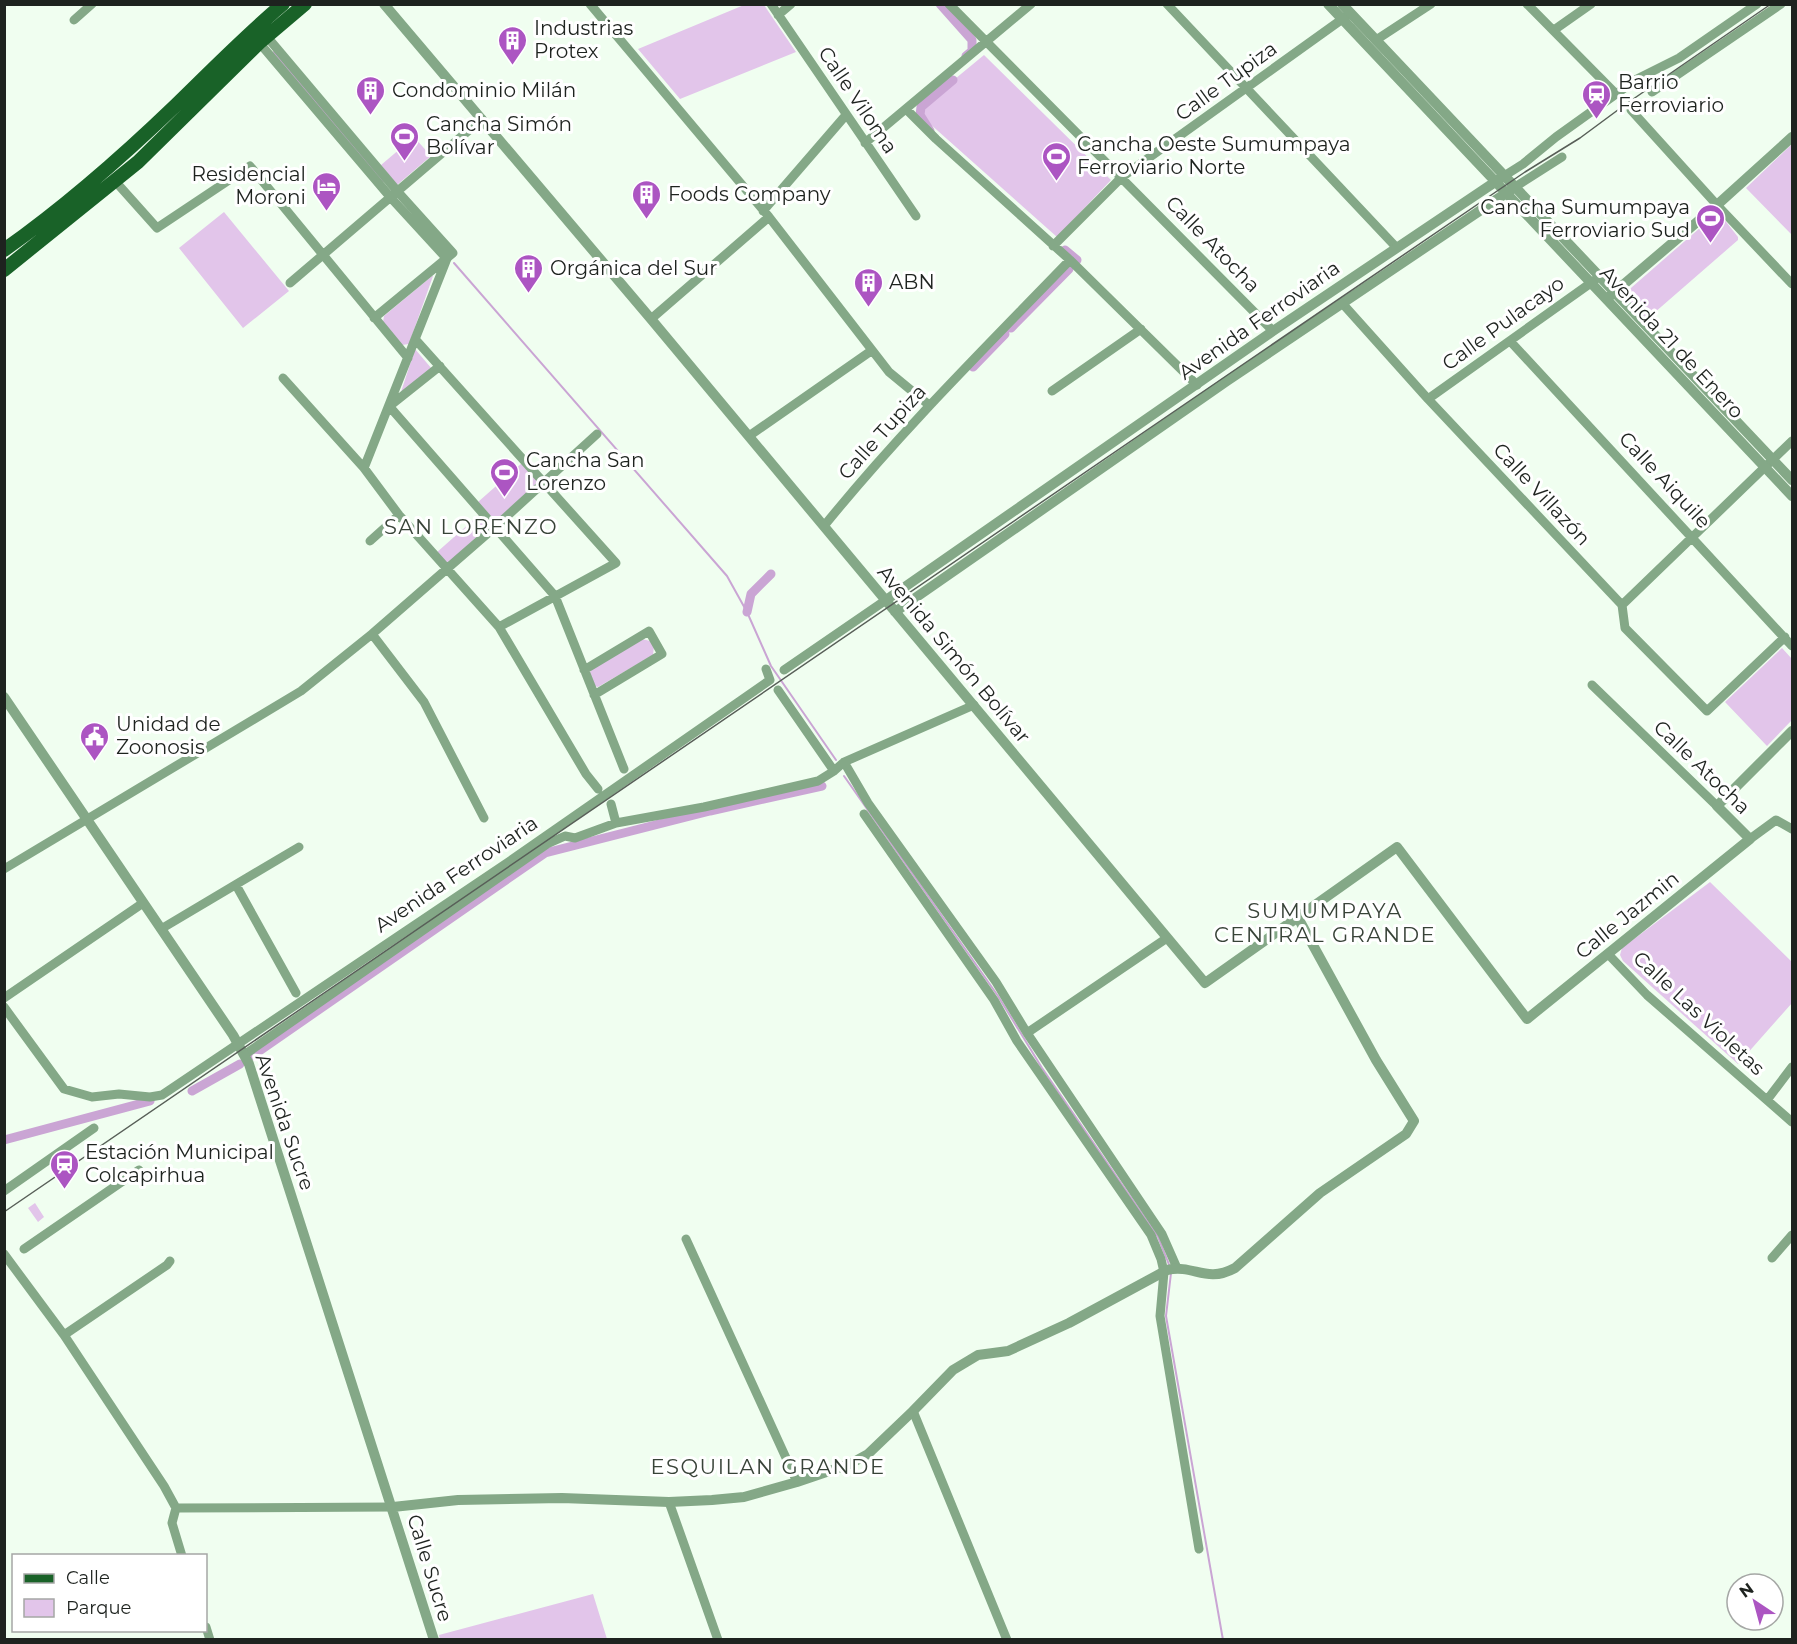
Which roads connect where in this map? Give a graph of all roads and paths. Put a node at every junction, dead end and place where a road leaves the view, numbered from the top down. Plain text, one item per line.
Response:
1 (92, 4) edge
2 (283, 4) edge
3 (305, 4) edge
4 (384, 4) edge
5 (771, 4) edge
6 (791, 4) edge
7 (949, 4) edge
8 (1031, 4) edge
9 (1167, 4) edge
10 (1328, 4) edge
11 (1431, 4) edge
12 (1527, 4) edge
13 (1591, 4) edge
14 (1757, 4) edge
15 (1781, 4) edge
16 (594, 6) edge
17 (1345, 12) edge
18 (778, 15) junction
19 (74, 20) dead end
20 (1554, 30) junction
21 (258, 34) junction
22 (1376, 40) junction
23 (985, 43) junction
24 (1246, 88) junction
25 (1652, 92) dead end
26 (1616, 94) junction
27 (906, 109) junction
28 (1631, 110) dead end
29 (846, 115) junction
30 (482, 119) junction
31 (1792, 137) edge
32 (866, 143) junction
33 (1562, 157) dead end
34 (1122, 177) junction
35 (1499, 178) junction
36 (115, 181) junction
37 (1510, 190) junction
38 (395, 195) junction
39 (1717, 205) junction
40 (766, 214) junction
41 (916, 216) dead end
42 (1053, 246) junction
43 (1396, 247) junction
44 (4, 250) edge
45 (324, 255) junction
46 (450, 256) junction
47 (1070, 260) junction
48 (4, 270) edge
49 (1595, 279) junction
50 (290, 283) dead end
51 (1792, 284) edge
52 (1611, 295) junction
53 (1342, 303) junction
54 (374, 318) junction
55 (651, 319) junction
56 (1141, 329) junction
57 (1273, 331) junction
58 (416, 339) junction
59 (1510, 340) junction
60 (872, 351) junction
61 (408, 358) junction
62 (440, 366) junction
63 (284, 378) dead end
64 (1197, 385) junction
65 (1052, 391) dead end
66 (1428, 399) junction
67 (929, 405) junction
68 (389, 406) junction
69 (597, 434) dead end
70 (749, 436) junction
71 (1792, 441) edge
72 (1770, 464) junction
73 (364, 468) junction
74 (1792, 480) edge
75 (544, 482) junction
76 (1792, 496) edge
77 (399, 515) junction
78 (824, 526) junction
79 (495, 527) junction
80 (1694, 537) junction
81 (370, 541) dead end
82 (447, 568) junction
83 (555, 597) junction
84 (886, 600) junction
85 (1622, 605) junction
86 (895, 612) junction
87 (499, 627) junction
88 (372, 634) junction
89 (1785, 637) junction
90 (1792, 646) edge
91 (766, 669) dead end
92 (585, 670) junction
93 (784, 670) dead end
94 (1592, 685) dead end
95 (778, 690) dead end
96 (594, 695) junction
97 (4, 697) edge
98 (974, 705) junction
99 (1792, 731) edge
100 (844, 762) junction
101 (624, 769) dead end
102 (834, 771) junction
103 (598, 789) dead end
104 (611, 804) dead end
105 (1717, 806) junction
106 (864, 814) dead end
107 (484, 818) dead end
108 (88, 819) junction
109 (616, 823) junction
110 (1792, 829) edge
111 (1750, 839) junction
112 (299, 847) dead end
113 (4, 869) edge
114 (236, 885) junction
115 (143, 903) junction
116 (1297, 916) junction
117 (161, 929) junction
118 (1167, 938) junction
119 (1608, 954) junction
120 (296, 993) dead end
121 (4, 998) edge
122 (4, 1006) edge
123 (1527, 1019) joint
124 (1027, 1033) junction
125 (238, 1043) junction
126 (244, 1055) junction
127 (1792, 1067) edge
128 (1767, 1100) junction
129 (1792, 1122) edge
130 (94, 1128) dead end
131 (140, 1170) dead end
132 (4, 1191) edge
133 (1792, 1235) edge
134 (686, 1239) dead end
135 (24, 1249) dead end
136 (4, 1254) edge
137 (1772, 1258) dead end
138 (170, 1261) dead end
139 (1171, 1270) junction
140 (64, 1335) junction
141 (913, 1411) junction
142 (797, 1482) junction
143 (669, 1502) junction
144 (393, 1507) junction
145 (176, 1508) junction
146 (1200, 1549) dead end
147 (181, 1554) edge
148 (434, 1640) edge
149 (718, 1640) edge
150 (1008, 1640) edge

1 - 19 street
2 - 21 main road
3 - 21 main road
4 - 30 street, Avenida Simón Bolívar
5 - 18 street, Calle Viloma
6 - 18 street
7 - 23 street, Calle Atocha
8 - 23 street
9 - 24 street
10 - 17 street, Avenida 21 de Enero
11 - 22 street
12 - 20 street
13 - 20 street
14 - 26 street, Avenida Ferroviaria
15 - 25 street
16 - 40 street
17 - 22 street, Avenida 21 de Enero
17 - 24 street, Calle Tupiza
17 - 35 street, Avenida 21 de Enero
18 - 29 street, Calle Viloma
20 - 26 street
21 - 36 main road
21 - 38 street
21 - 44 main road
22 - 35 street, Avenida 21 de Enero
23 - 27 street
23 - 34 street, Calle Atocha
24 - 34 street, Calle Tupiza
24 - 43 street
26 - 35 street, Avenida Ferroviaria
27 - 32 street
27 - 42 street
28 - 39 street
29 - 32 street, Calle Viloma
29 - 40 street
30 - 38 street
30 - 55 street, Avenida Simón Bolívar
31 - 39 street
32 - 41 street, Calle Viloma
33 - 37 street, Avenida Ferroviaria
34 - 42 street, Calle Tupiza
34 - 57 street, Calle Atocha
35 - 37 street, Avenida 21 de Enero
35 - 43 street, Avenida Ferroviaria
36 - 45 street
36 - 48 main road
37 - 49 street, Avenida 21 de Enero
37 - 53 street, Avenida Ferroviaria
38 - 45 street
38 - 46 street
39 - 51 street
39 - 52 street
40 - 55 street
40 - 60 street
42 - 47 street
43 - 57 street, Avenida Ferroviaria
45 - 50 street
45 - 54 street
46 - 54 street
46 - 58 street
47 - 56 street
47 - 67 street, Calle Tupiza
49 - 52 street, Avenida 21 de Enero
49 - 59 street, Calle Pulacayo
52 - 72 street, Avenida 21 de Enero
53 - 66 street, Calle Villazón
53 - 86 street, Avenida Ferroviaria
54 - 61 street
55 - 70 street, Avenida Simón Bolívar
56 - 64 street
56 - 65 street
57 - 64 street, Avenida Ferroviaria
58 - 61 street
58 - 62 street
59 - 66 street, Calle Pulacayo
59 - 80 street, Calle Aiquile
60 - 67 street
60 - 70 street
61 - 68 street
62 - 68 street
62 - 75 street
63 - 73 street
64 - 84 street, Avenida Ferroviaria
66 - 85 street, Calle Villazón
67 - 78 street, Calle Tupiza
68 - 73 street
68 - 79 street
69 - 75 street
70 - 78 street, Avenida Simón Bolívar
71 - 72 street
72 - 74 street, Avenida 21 de Enero
72 - 76 street, Avenida 21 de Enero
72 - 80 street
73 - 77 street
75 - 79 street
75 - 83 street
77 - 81 street
77 - 82 street
78 - 84 street, Avenida Simón Bolívar
79 - 82 street
79 - 83 street
80 - 85 street
80 - 89 street, Calle Aiquile
82 - 87 street
82 - 88 street
83 - 87 street
83 - 92 street
84 - 86 street, Avenida Simón Bolívar
84 - 93 street, Avenida Ferroviaria
85 - 89 street, Calle Villazón
86 - 98 street, Avenida Simón Bolívar
87 - 103 street
88 - 107 street
88 - 108 street
89 - 90 street, Calle Aiquile
91 - 125 street, Avenida Ferroviaria
92 - 96 street
92 - 96 street
94 - 105 street, Calle Atocha
95 - 102 street
96 - 101 street
97 - 108 street, Avenida Sucre
98 - 100 street, Avenida Ferroviaria
98 - 118 street, Avenida Simón Bolívar
99 - 105 street
100 - 102 street, Avenida Ferroviaria
100 - 124 street
102 - 109 street, Avenida Ferroviaria
104 - 109 street
105 - 111 street, Calle Atocha
106 - 139 street
108 - 113 street
108 - 115 street, Avenida Sucre
109 - 126 street, Avenida Ferroviaria
110 - 111 street, Calle Atocha
111 - 119 street, Calle Jazmin
112 - 114 street
114 - 117 street
114 - 120 street
115 - 117 street, Avenida Sucre
115 - 121 street
116 - 118 street, Avenida Simón Bolívar
116 - 123 street, Avenida Simón Bolívar
116 - 139 street
117 - 125 street, Avenida Sucre
118 - 124 street
119 - 123 street, Calle Jazmin
119 - 128 street, Calle Las Violetas
122 - 125 street, Avenida Ferroviaria
124 - 139 street
125 - 126 street, Avenida Sucre
126 - 144 street, Avenida Sucre
127 - 128 street
128 - 129 street, Calle Las Violetas
130 - 132 street
131 - 135 street
133 - 137 street
134 - 142 street
136 - 140 street
138 - 140 street
139 - 141 street
139 - 146 street
140 - 145 street
141 - 142 street
141 - 150 street
142 - 143 street
143 - 144 street
143 - 149 street
144 - 145 street
144 - 148 street, Calle Sucre
145 - 147 street

